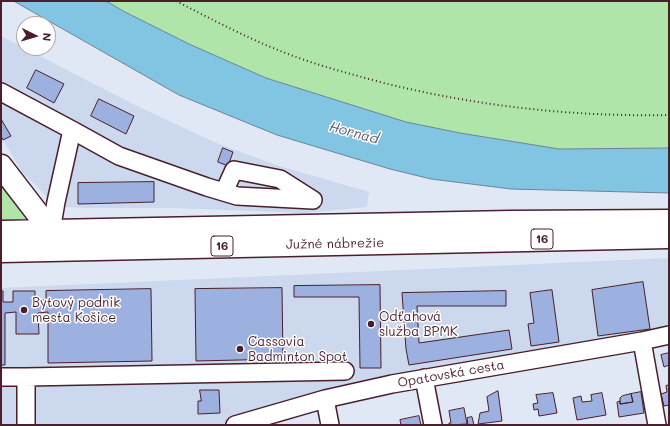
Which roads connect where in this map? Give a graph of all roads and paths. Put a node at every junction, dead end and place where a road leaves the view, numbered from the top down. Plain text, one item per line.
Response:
1 (176, 1) edge
2 (1, 92) edge
3 (669, 115) edge
4 (72, 130) junction
5 (1, 166) edge
6 (224, 192) dead end
7 (669, 221) edge
8 (51, 231) junction
9 (1, 232) edge
10 (669, 237) edge
11 (1, 251) edge
12 (669, 335) edge
13 (642, 341) junction
14 (345, 370) dead end
15 (1, 377) edge
16 (26, 377) junction
17 (424, 378) junction
18 (325, 399) junction
19 (257, 422) edge
20 (26, 425) edge
21 (235, 425) edge
22 (330, 425) edge
23 (433, 425) edge
24 (657, 425) edge

1 - 3 path
2 - 4 street
4 - 6 street
4 - 8 street
5 - 8 highway
7 - 8 highway, Južné nábrežie / 16
8 - 9 highway, Južné nábrežie / 16
10 - 11 highway, Južné nábrežie / 16
12 - 13 street, Opatovská cesta
13 - 17 street, Opatovská cesta
13 - 24 street
14 - 16 street
15 - 16 street
16 - 20 street
17 - 18 street, Opatovská cesta
17 - 23 street
18 - 19 street, Opatovská cesta
18 - 22 street
19 - 21 street, Opatovská cesta

